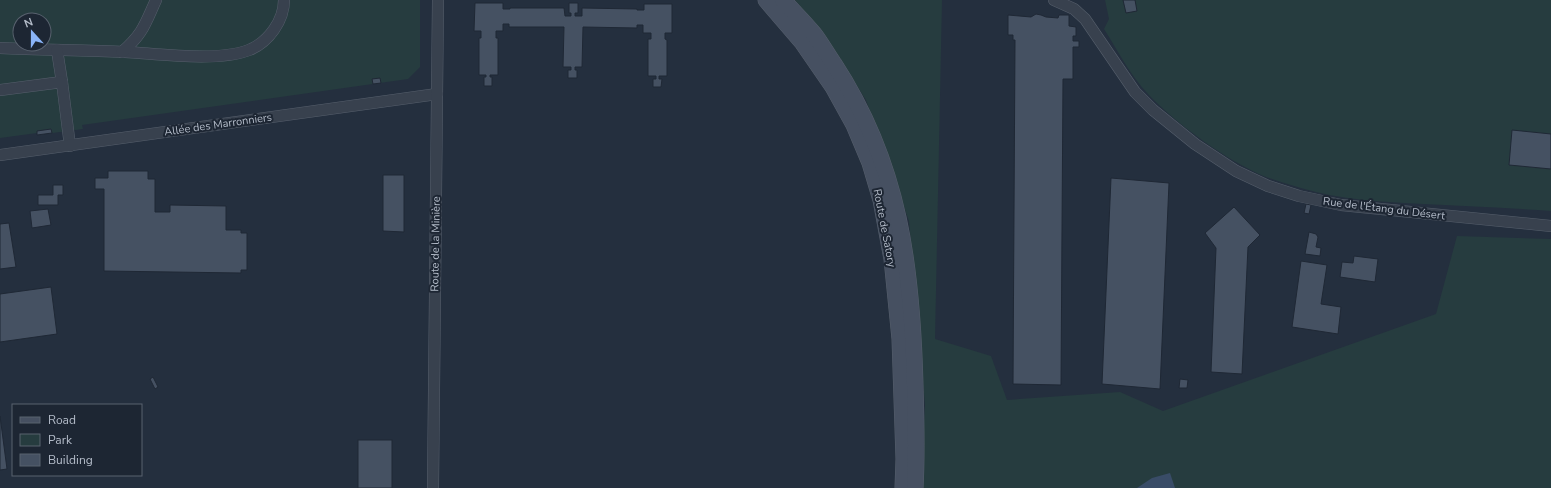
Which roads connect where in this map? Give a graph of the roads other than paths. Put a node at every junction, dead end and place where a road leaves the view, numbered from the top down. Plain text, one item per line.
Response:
1 (156, 0) edge
2 (284, 0) edge
3 (438, 0) edge
4 (766, 0) edge
5 (783, 0) edge
6 (1054, 0) edge
7 (0, 48) edge
8 (57, 50) junction
9 (122, 52) junction
10 (62, 82) junction
11 (0, 90) edge
12 (437, 94) junction
13 (70, 146) junction
14 (0, 155) edge
15 (1551, 226) edge
16 (433, 488) edge
17 (902, 488) edge
18 (915, 488) edge

1 - 9 street
2 - 9 street
3 - 12 street, Route de la Minière
4 - 17 main road, Route de Satory
5 - 18 main road, Route de Satory
6 - 15 street, Rue de l'Étang du Désert
7 - 8 street
8 - 9 street
8 - 10 street
10 - 11 street
10 - 13 street
12 - 13 street, Allée des Marronniers
12 - 16 street, Route de la Minière
13 - 14 street, Allée des Marronniers

